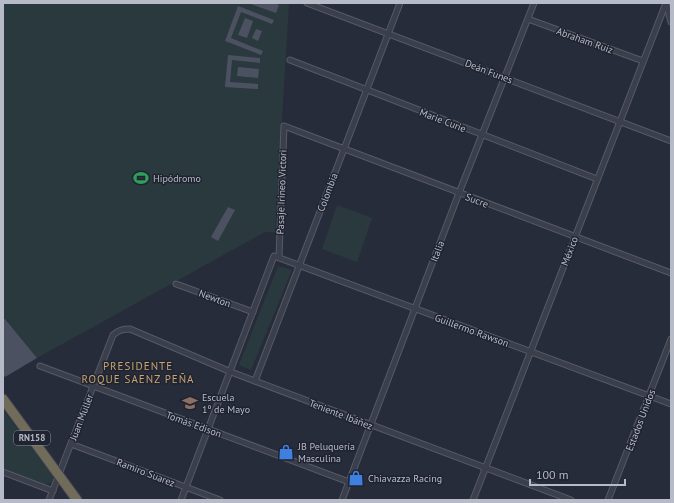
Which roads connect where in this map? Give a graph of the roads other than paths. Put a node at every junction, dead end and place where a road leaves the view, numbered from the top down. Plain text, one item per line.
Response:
1 (308, 3) edge
2 (400, 3) edge
3 (534, 3) edge
4 (666, 3) edge
5 (528, 19) junction
6 (671, 22) edge
7 (389, 34) junction
8 (290, 60) dead end
9 (643, 61) junction
10 (505, 77) junction
11 (367, 91) junction
12 (619, 121) junction
13 (284, 126) joint
14 (482, 136) junction
15 (671, 141) edge
16 (344, 149) junction
17 (597, 179) junction
18 (459, 193) junction
19 (574, 237) junction
20 (276, 257) junction
21 (299, 265) junction
22 (671, 273) edge
23 (176, 284) dead end
24 (415, 308) junction
25 (253, 312) junction
26 (113, 334) joint
27 (671, 339) edge
28 (530, 351) junction
29 (40, 366) dead end
30 (231, 372) junction
31 (255, 380) junction
32 (93, 386) junction
33 (650, 395) junction
34 (4, 401) edge
35 (671, 404) edge
36 (371, 425) junction
37 (208, 429) junction
38 (71, 444) junction
39 (485, 468) junction
40 (3, 472) edge
41 (59, 475) junction
42 (349, 482) junction
43 (186, 487) junction
44 (53, 491) junction
45 (49, 500) edge
46 (77, 500) edge
47 (181, 500) edge
48 (220, 500) edge
49 (342, 500) edge
50 (473, 500) edge
51 (571, 500) edge
52 (608, 500) edge

1 - 7 street, Deán Funes
2 - 7 street, Colombia
3 - 5 street, Italia
4 - 6 street
4 - 9 street, México
5 - 9 street, Abraham Ruiz
5 - 10 street, Italia
7 - 10 street, Deán Funes
7 - 11 street, Colombia
8 - 11 street, Marie Curie
9 - 12 street, México
10 - 12 street, Deán Funes
10 - 14 street, Italia
11 - 14 street, Marie Curie
11 - 16 street, Colombia
12 - 15 street, Deán Funes
12 - 17 street, México
13 - 16 street, Sucre
13 - 20 street, Pasaje Irineo Victori
14 - 17 street, Marie Curie
14 - 18 street, Italia
16 - 18 street, Sucre
16 - 21 street, Colombia
17 - 19 street, México
18 - 19 street, Sucre
18 - 24 street, Italia
19 - 22 street, Sucre
19 - 28 street, México
20 - 21 street, Guillermo Rawson
20 - 25 street
21 - 24 street, Guillermo Rawson
21 - 31 street, Colombia
23 - 25 street, Newton
24 - 28 street, Guillermo Rawson
24 - 36 street, Italia
25 - 30 street
26 - 30 street, Teniente Ibáñez
26 - 32 street, Juan Muller
27 - 33 street, Estados Unidos
28 - 33 street, Guillermo Rawson
28 - 39 street, México
29 - 32 street, Tomás Edison
30 - 31 street, Teniente Ibáñez
30 - 37 street
31 - 36 street, Teniente Ibáñez
32 - 37 street, Tomás Edison
32 - 38 street, Juan Muller
33 - 35 street, Guillermo Rawson
33 - 52 street, Estados Unidos
34 - 41 highway, RN158
36 - 39 street, Teniente Ibáñez
36 - 42 street, Italia
37 - 42 street, Tomás Edison
37 - 43 street
38 - 41 street, Juan Muller
38 - 43 street, Ramiro Suarez
39 - 50 street, México
39 - 51 street, Teniente Ibáñez
40 - 44 street
41 - 44 street, Juan Muller
41 - 46 highway, RN158
42 - 49 street, Italia
43 - 47 street
43 - 48 street, Ramiro Suarez
44 - 45 street, Juan Muller

